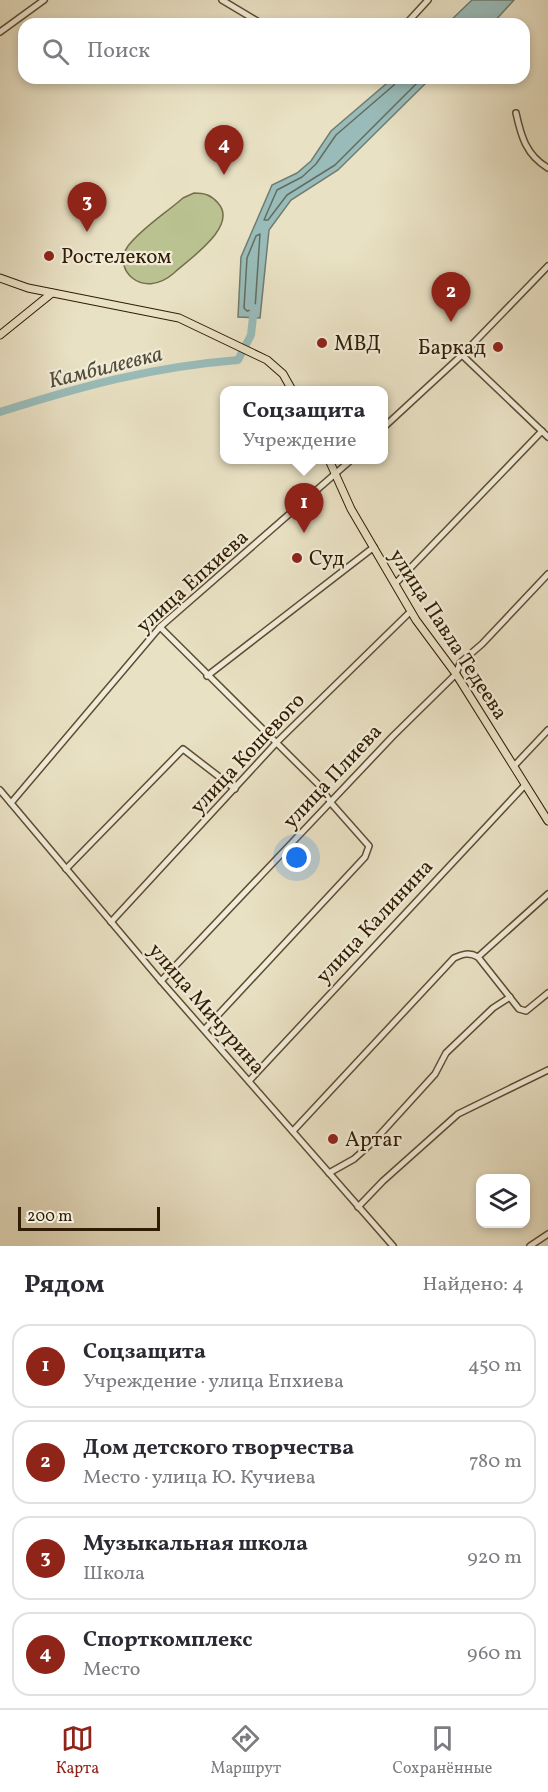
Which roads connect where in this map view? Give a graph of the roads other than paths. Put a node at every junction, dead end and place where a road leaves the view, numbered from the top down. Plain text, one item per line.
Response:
1 (44, 0) edge
2 (222, 0) edge
3 (235, 0) edge
4 (428, 0) edge
5 (230, 5) junction
6 (19, 18) edge
7 (252, 18) edge
8 (412, 18) edge
9 (18, 19) edge
10 (0, 32) edge
11 (516, 113) dead end
12 (548, 168) edge
13 (548, 266) edge
14 (0, 278) edge
15 (52, 293) junction
16 (0, 335) edge
17 (462, 355) junction
18 (290, 386) edge
19 (388, 424) edge
20 (542, 431) junction
21 (548, 437) edge
22 (331, 464) edge
23 (346, 464) edge
24 (336, 475) junction
25 (374, 547) junction
26 (548, 574) edge
27 (395, 584) junction
28 (411, 611) junction
29 (160, 627) junction
30 (456, 674) junction
31 (207, 676) junction
32 (548, 730) edge
33 (277, 742) junction
34 (514, 766) junction
35 (525, 785) junction
36 (235, 789) junction
37 (0, 790) edge
38 (11, 803) junction
39 (331, 803) junction
40 (548, 821) edge
41 (66, 869) junction
42 (548, 894) edge
43 (111, 922) junction
44 (478, 957) junction
45 (161, 981) junction
46 (548, 993) edge
47 (510, 997) junction
48 (204, 1029) junction
49 (548, 1070) edge
50 (249, 1081) junction
51 (293, 1131) junction
52 (329, 1173) junction
53 (358, 1207) junction
54 (548, 1234) edge
55 (393, 1246) edge
56 (530, 1246) edge

1 - 6 street
2 - 5 street
3 - 5 street
4 - 8 street
5 - 7 street
9 - 10 street
11 - 12 street
13 - 17 street
14 - 15 main road
15 - 16 main road
15 - 18 main road
17 - 19 street
17 - 20 street
20 - 21 street
20 - 27 street
22 - 24 main road, улица Павла Тедеева
23 - 24 street, улица Епхиева
24 - 25 main road, улица Павла Тедеева
24 - 29 street, улица Епхиева
25 - 27 main road, улица Павла Тедеева
25 - 31 street
26 - 30 street, улица Плиева
27 - 28 main road, улица Павла Тедеева
28 - 30 main road, улица Павла Тедеева
28 - 33 street, улица Кошевого
29 - 31 street
29 - 38 street, улица Епхиева
30 - 34 main road, улица Павла Тедеева
30 - 39 street, улица Плиева
31 - 33 street
32 - 34 street
33 - 36 street, улица Кошевого
33 - 39 street
34 - 35 main road, улица Павла Тедеева
35 - 40 main road, улица Павла Тедеева
35 - 50 street, улица Калинина
36 - 41 street
36 - 43 street, улица Кошевого
37 - 38 street, улица Мичурина
38 - 41 street, улица Мичурина
39 - 45 street, улица Плиева
39 - 48 street
41 - 43 street, улица Мичурина
42 - 44 street
43 - 45 street, улица Мичурина
44 - 47 street
44 - 51 street
45 - 48 street, улица Мичурина
46 - 47 street
47 - 52 street
48 - 50 street, улица Мичурина
49 - 53 street
50 - 51 street, улица Мичурина
51 - 52 street, улица Мичурина
52 - 53 street, улица Мичурина
53 - 55 street, улица Мичурина
54 - 56 street

